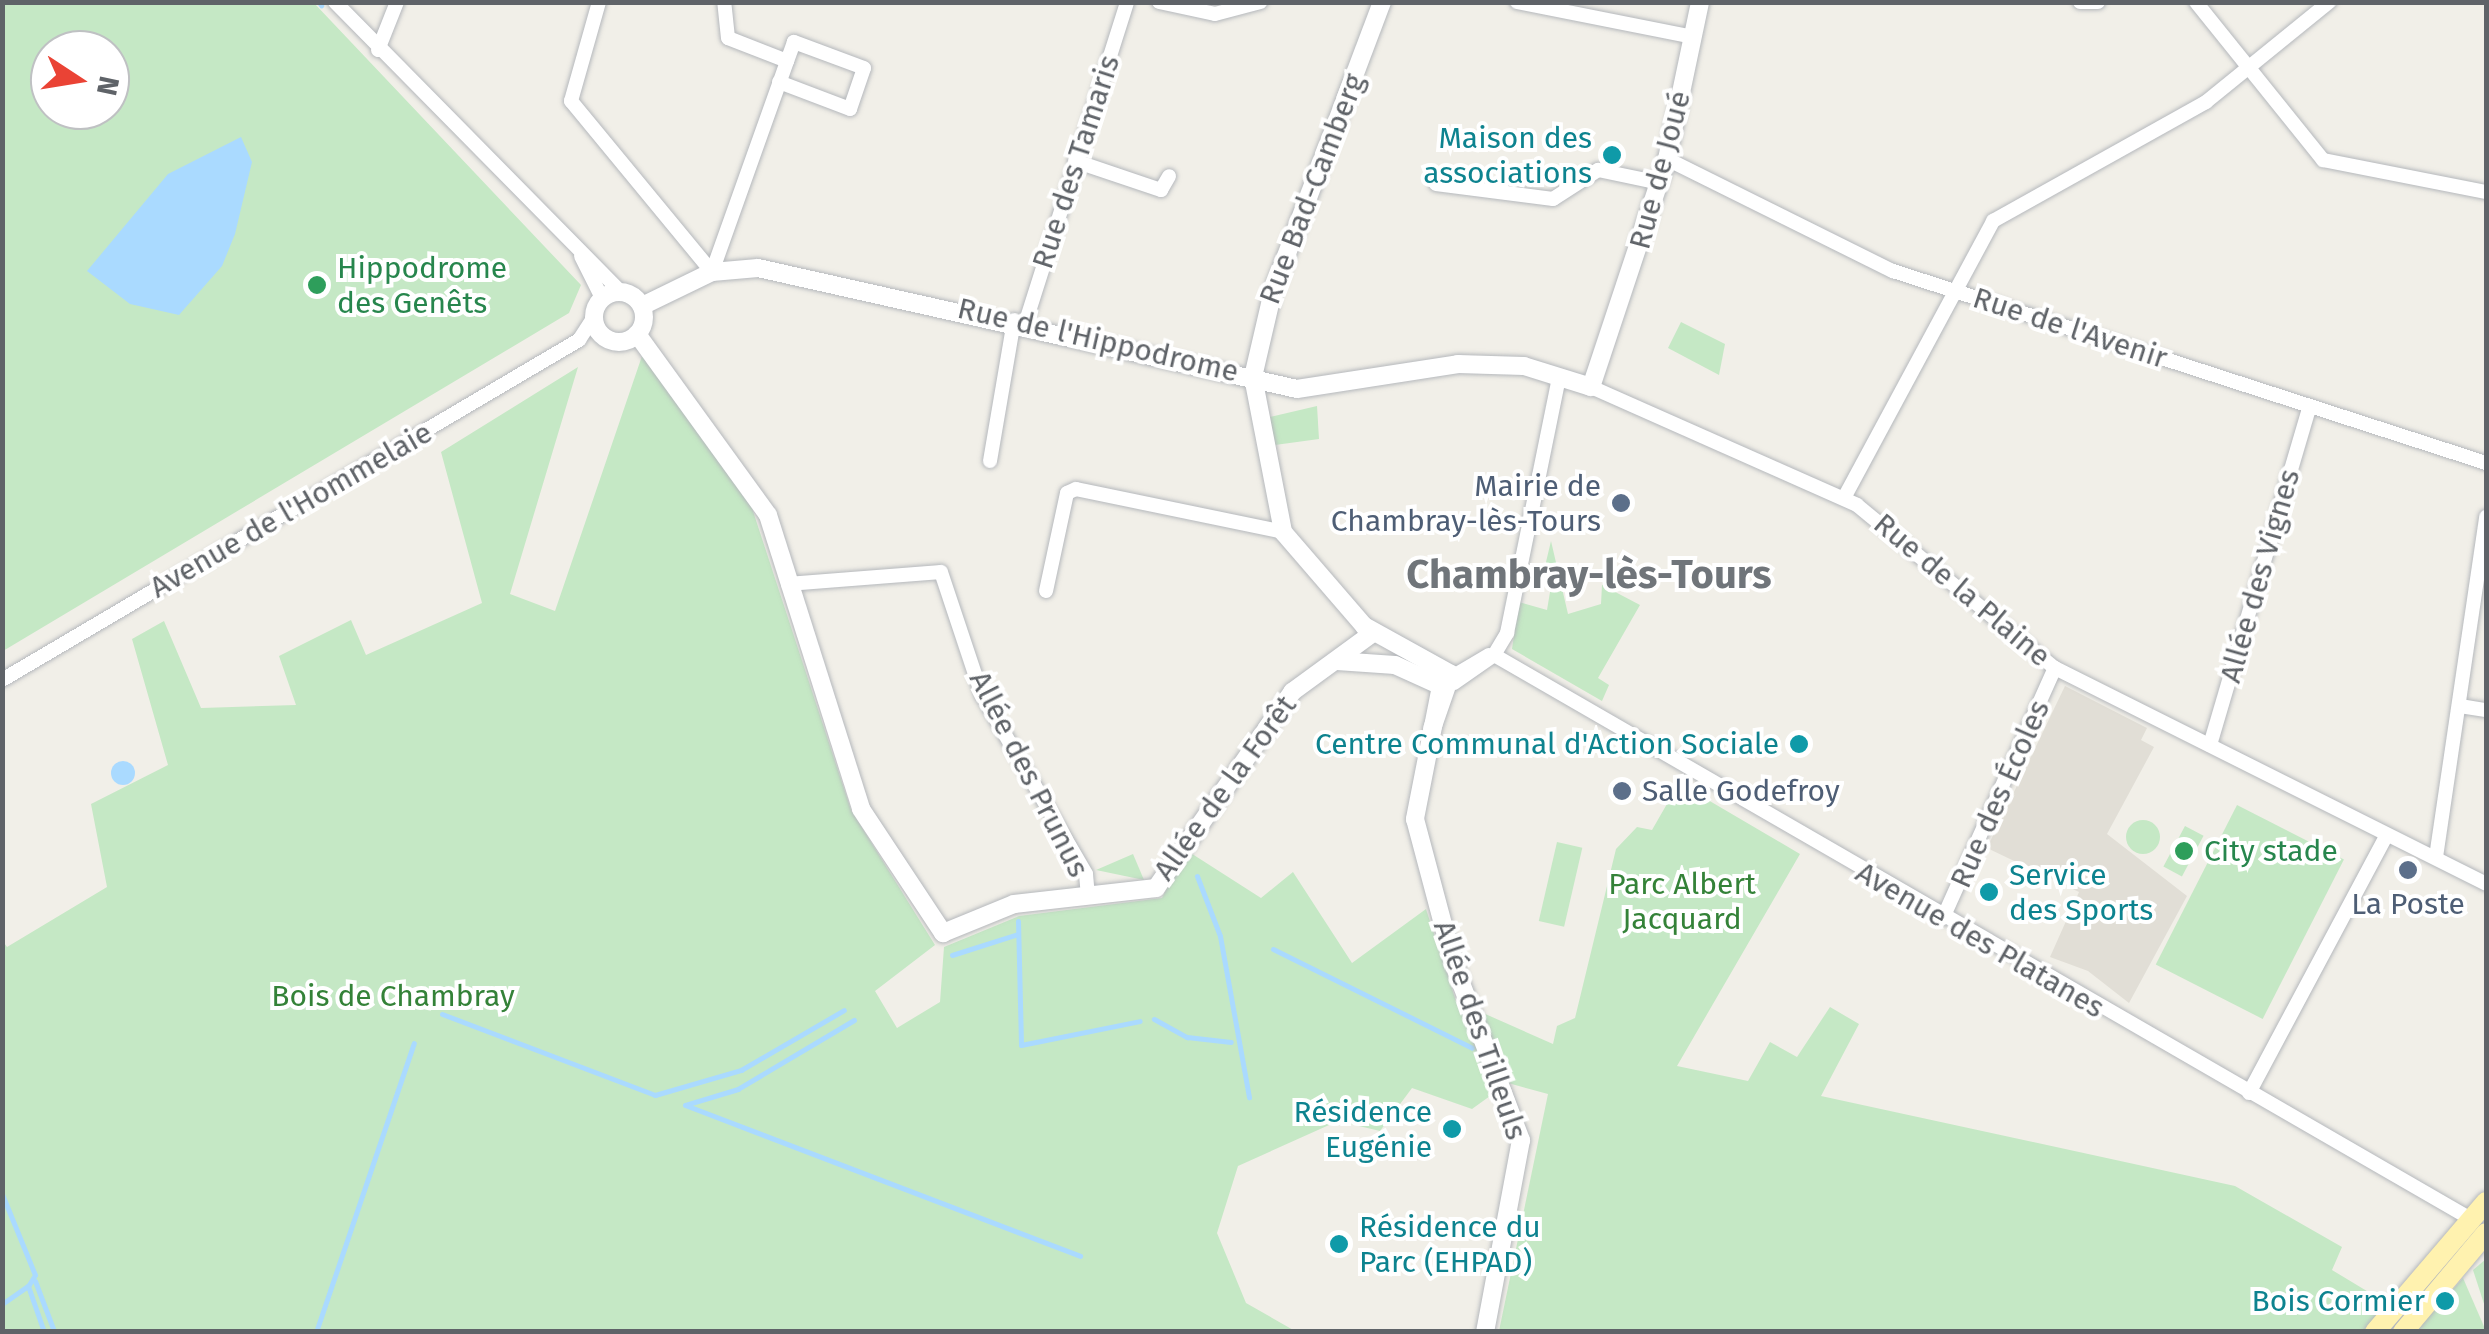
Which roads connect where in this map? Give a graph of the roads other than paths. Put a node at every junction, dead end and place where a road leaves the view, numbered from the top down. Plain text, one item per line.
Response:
1 (335, 2) edge
2 (397, 2) edge
3 (598, 2) edge
4 (724, 2) edge
5 (1127, 2) edge
6 (1158, 2) edge
7 (1260, 2) edge
8 (1382, 2) edge
9 (1517, 2) edge
10 (1700, 2) edge
11 (2080, 2) edge
12 (2098, 2) edge
13 (2196, 2) edge
14 (2329, 2) edge
15 (1694, 36) junction
16 (378, 50) junction
17 (787, 62) junction
18 (2249, 69) junction
19 (779, 82) junction
20 (1667, 159) junction
21 (1076, 162) junction
22 (1169, 176) dead end
23 (1436, 184) dead end
24 (1660, 184) junction
25 (2486, 192) edge
26 (712, 272) junction
27 (1952, 289) junction
28 (606, 302) junction
29 (642, 306) junction
30 (1020, 320) junction
31 (638, 334) junction
32 (603, 336) junction
33 (579, 340) junction
34 (1253, 377) junction
35 (1559, 378) junction
36 (1591, 387) junction
37 (2309, 408) junction
38 (990, 461) dead end
39 (2486, 463) edge
40 (1844, 498) junction
41 (2486, 517) edge
42 (1284, 532) junction
43 (788, 584) junction
44 (1046, 591) dead end
45 (1368, 629) junction
46 (1494, 655) junction
47 (1326, 661) junction
48 (2056, 668) junction
49 (2, 680) edge
50 (1449, 683) junction
51 (2460, 706) junction
52 (2486, 710) edge
53 (2210, 745) junction
54 (2384, 838) junction
55 (2436, 857) junction
56 (2486, 884) edge
57 (1088, 896) junction
58 (1942, 918) junction
59 (2249, 1093) junction
60 (2486, 1202) edge
61 (2479, 1226) edge
62 (1486, 1332) edge
63 (2375, 1332) edge
64 (2403, 1332) edge

1 - 16 street
2 - 16 street
3 - 26 street
4 - 17 street
5 - 21 street, Rue des Tamaris
6 - 7 street
8 - 34 street, Rue Bad-Camberg
9 - 15 street
10 - 15 street, Rue de Joué
11 - 12 street
13 - 18 street
14 - 18 street
15 - 20 street, Rue de Joué
16 - 28 street
17 - 19 street
17 - 19 street
18 - 25 street
18 - 27 street
19 - 26 street
20 - 24 street, Rue de Joué
20 - 27 street, Rue de l'Avenir
21 - 22 street
21 - 30 street, Rue des Tamaris
23 - 24 street
24 - 36 street, Rue de Joué
26 - 29 street, Rue de l'Hippodrome
26 - 30 street, Rue de l'Hippodrome
27 - 37 street, Rue de l'Avenir
27 - 40 street
28 - 29 street
28 - 32 street
28 - 33 street, Avenue de l'Hommelaie
29 - 31 street
30 - 34 street, Rue de l'Hippodrome
30 - 38 street, Rue des Tamaris
31 - 32 street
31 - 43 street
32 - 33 street, Avenue de l'Hommelaie
33 - 49 street, Avenue de l'Hommelaie
34 - 35 street, Rue de l'Hippodrome
34 - 42 street
35 - 36 street, Rue de l'Hippodrome
35 - 46 street
36 - 40 street, Rue de la Plaine
37 - 39 street, Rue de l'Avenir
37 - 53 street, Allée des Vignes
40 - 48 street, Rue de la Plaine
41 - 51 street
42 - 44 street
42 - 45 street
43 - 57 street, Allée des Prunus
43 - 57 street, Allée de la Forêt
45 - 47 street, Allée de la Forêt
45 - 50 street
46 - 50 street
46 - 58 street, Avenue des Platanes
47 - 50 street
47 - 57 street, Allée de la Forêt
48 - 53 street, Rue de la Plaine
48 - 58 street, Rue des Écoles
50 - 62 street, Allée des Tilleuls
51 - 52 street
51 - 55 street
53 - 54 street, Rue de la Plaine
54 - 55 street, Rue de la Plaine
54 - 59 street
55 - 56 street, Rue de la Plaine
58 - 59 street, Avenue des Platanes
59 - 61 street, Avenue des Platanes
60 - 61 main road
61 - 63 main road
61 - 64 main road

